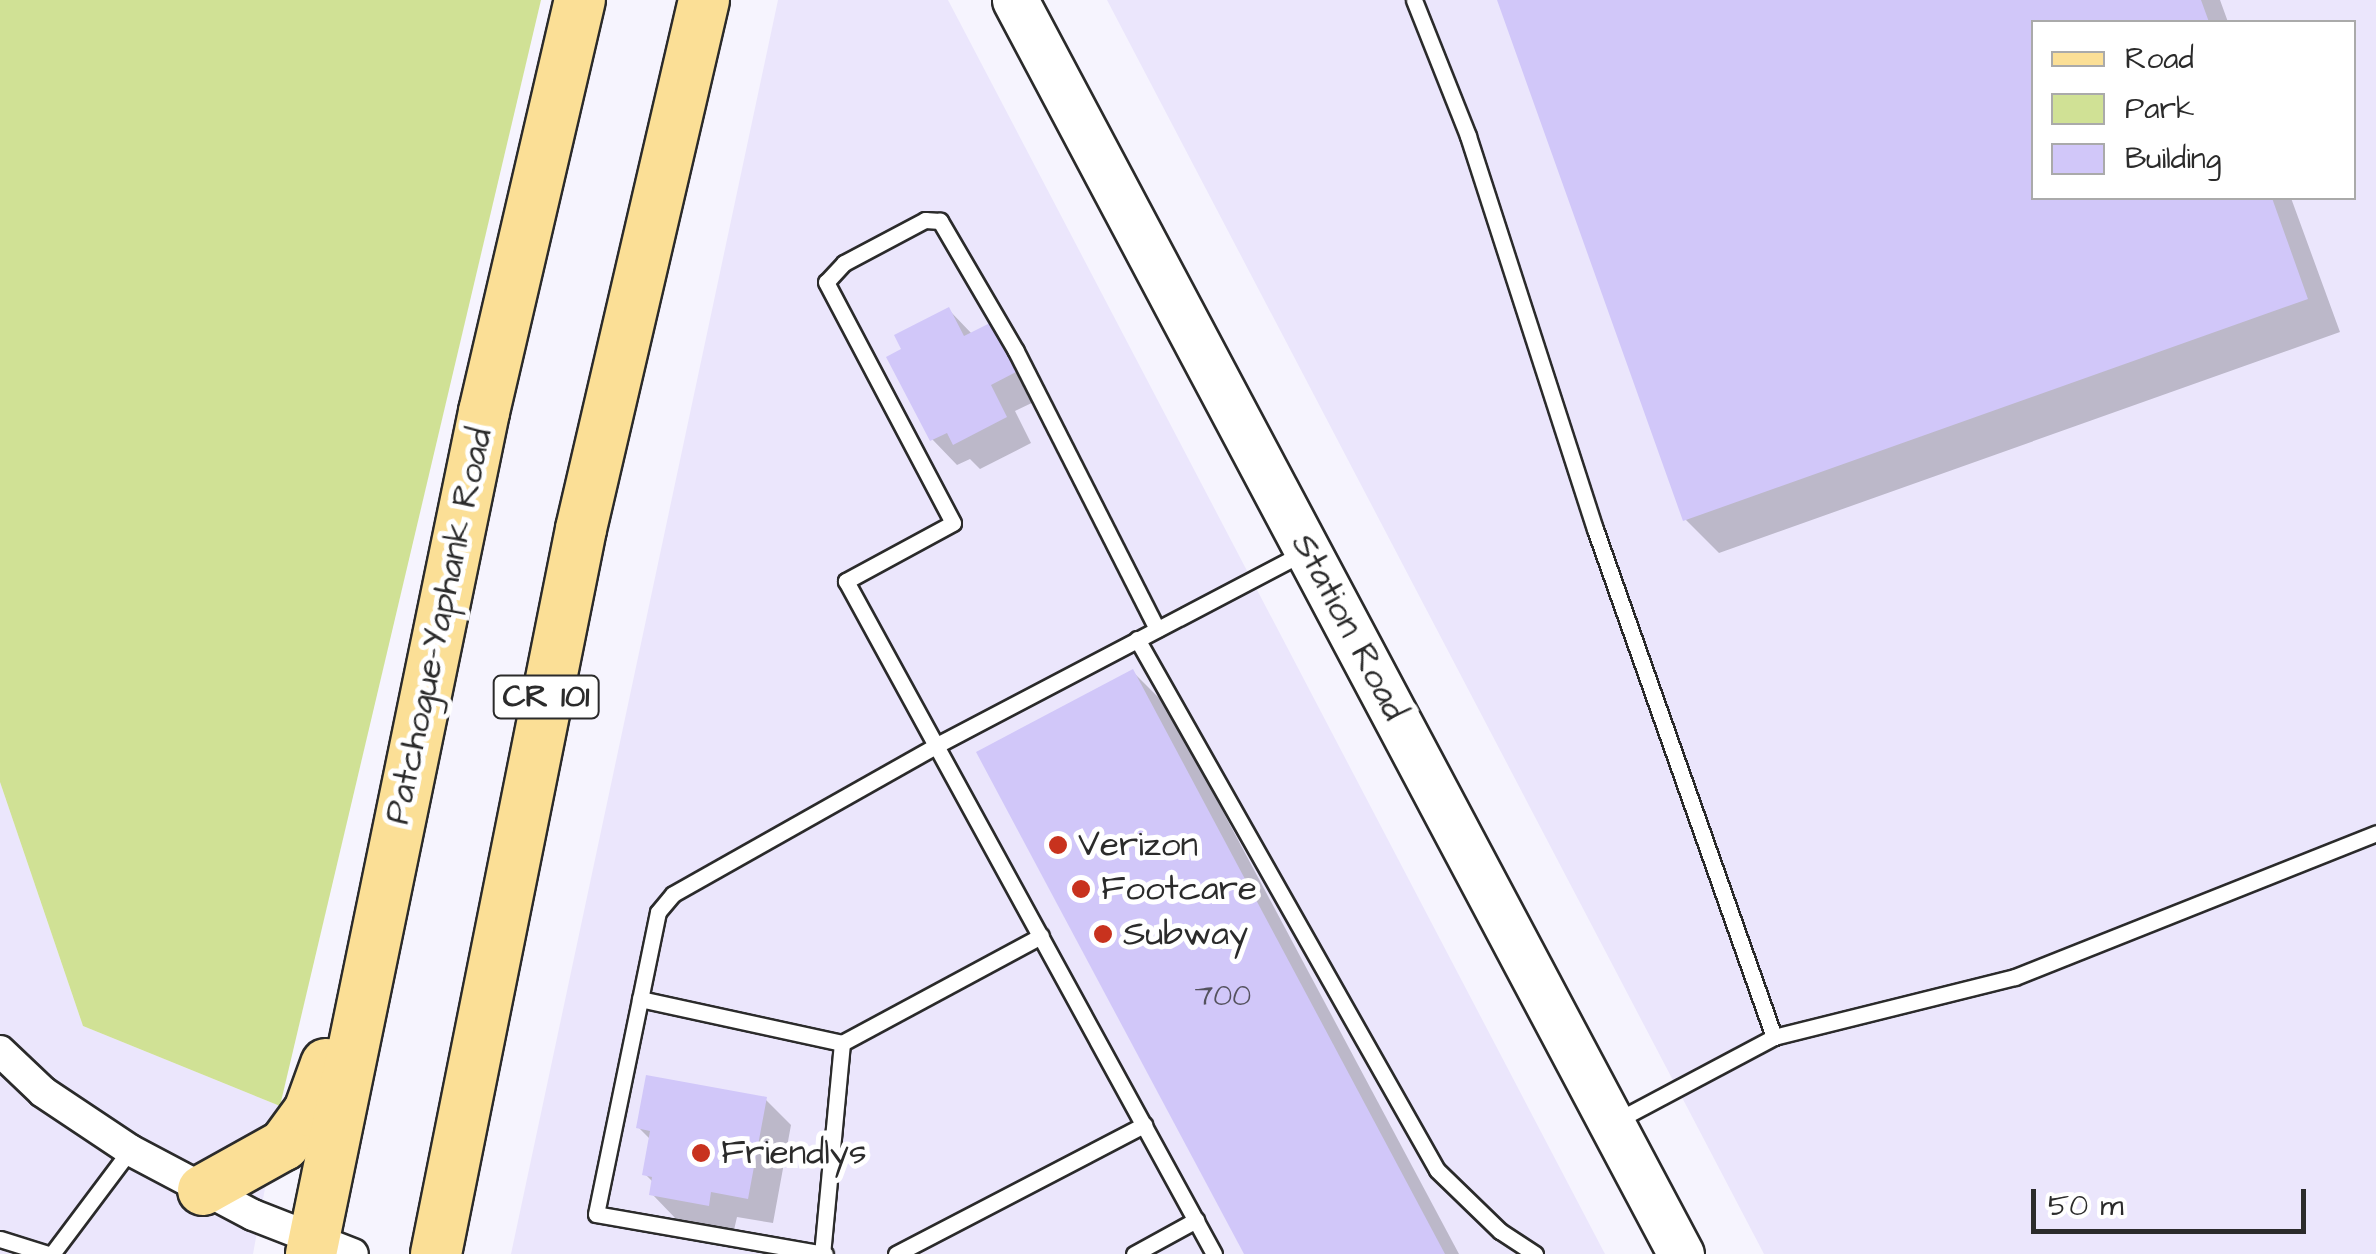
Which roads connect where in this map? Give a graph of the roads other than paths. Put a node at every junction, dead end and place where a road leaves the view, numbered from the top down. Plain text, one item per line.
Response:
1 (580, 0) edge
2 (704, 0) edge
3 (1015, 0) edge
4 (1414, 0) edge
5 (1308, 550) junction
6 (1157, 630) junction
7 (1137, 639) junction
8 (937, 745) junction
9 (2376, 833) edge
10 (378, 923) junction
11 (1040, 936) junction
12 (640, 1000) junction
13 (1774, 1037) junction
14 (842, 1043) junction
15 (0, 1051) edge
16 (1612, 1124) junction
17 (1144, 1125) junction
18 (130, 1150) junction
19 (203, 1190) junction
20 (1196, 1220) junction
21 (0, 1239) edge
22 (326, 1250) edge
23 (50, 1254) edge
24 (436, 1254) edge
25 (823, 1254) edge
26 (896, 1254) edge
27 (1134, 1254) edge
28 (1214, 1254) edge
29 (1535, 1254) edge
30 (1681, 1254) edge

1 - 10 main road, Patchogue-Yaphank Road
2 - 24 main road, CR 101
3 - 5 main road, Station Road
4 - 13 lane
5 - 6 lane
5 - 16 main road, Station Road
6 - 7 lane
6 - 8 lane
7 - 8 lane
7 - 29 lane
8 - 11 lane
8 - 12 lane
9 - 13 lane
10 - 19 main road
10 - 22 main road, Patchogue-Yaphank Road
11 - 14 lane
11 - 17 lane
12 - 14 lane
12 - 25 lane
13 - 16 lane
14 - 25 lane
15 - 18 street
16 - 30 main road, Station Road
17 - 20 lane
17 - 26 lane
18 - 19 street
18 - 23 lane
19 - 22 street
20 - 27 lane
20 - 28 lane
21 - 23 lane

